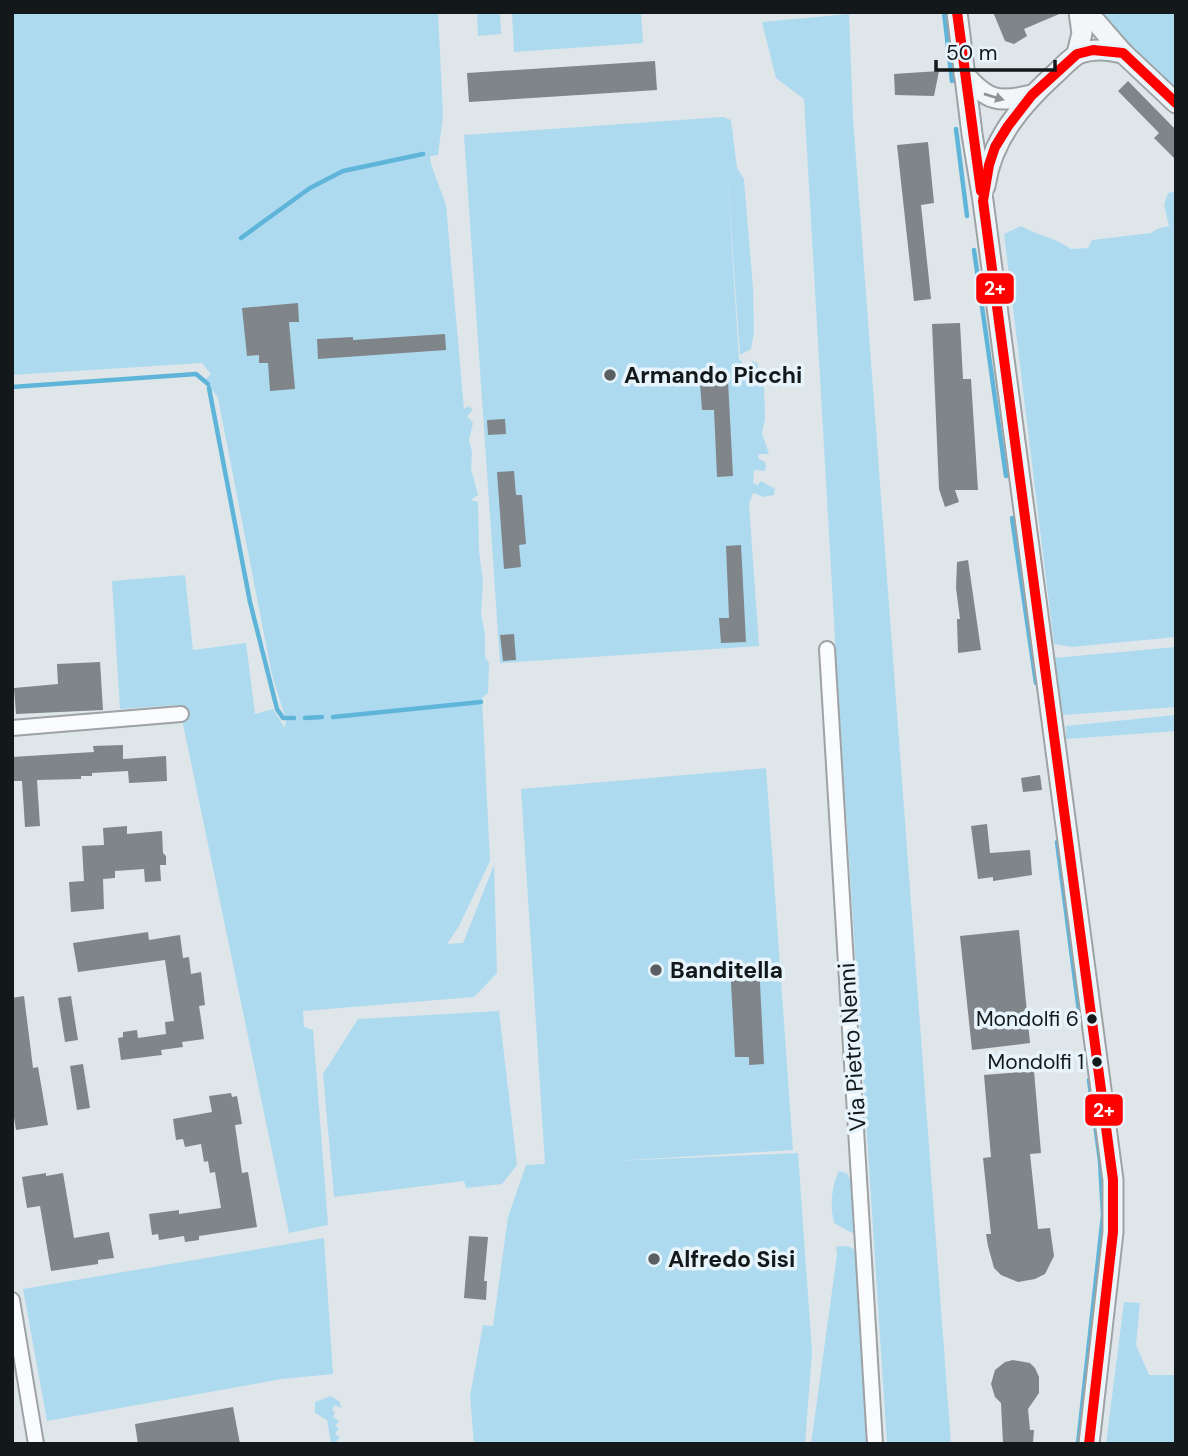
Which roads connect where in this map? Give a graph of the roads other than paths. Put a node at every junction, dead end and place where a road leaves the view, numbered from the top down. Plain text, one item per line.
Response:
1 (957, 12) edge
2 (1081, 12) edge
3 (1123, 53) junction
4 (1077, 54) junction
5 (964, 74) junction
6 (1032, 95) junction
7 (1176, 103) edge
8 (983, 201) junction
9 (827, 649) dead end
10 (181, 715) dead end
11 (12, 728) edge
12 (12, 1300) edge
13 (36, 1444) edge
14 (875, 1444) edge
15 (1089, 1444) edge

1 - 5 main road
2 - 3 main road
2 - 4 main road
3 - 4 main road
3 - 7 main road
4 - 6 main road
5 -> 6 main road
5 - 8 main road
6 - 8 main road
8 - 15 main road
9 - 14 street, Via Pietro Nenni
10 - 11 street
12 - 13 street

